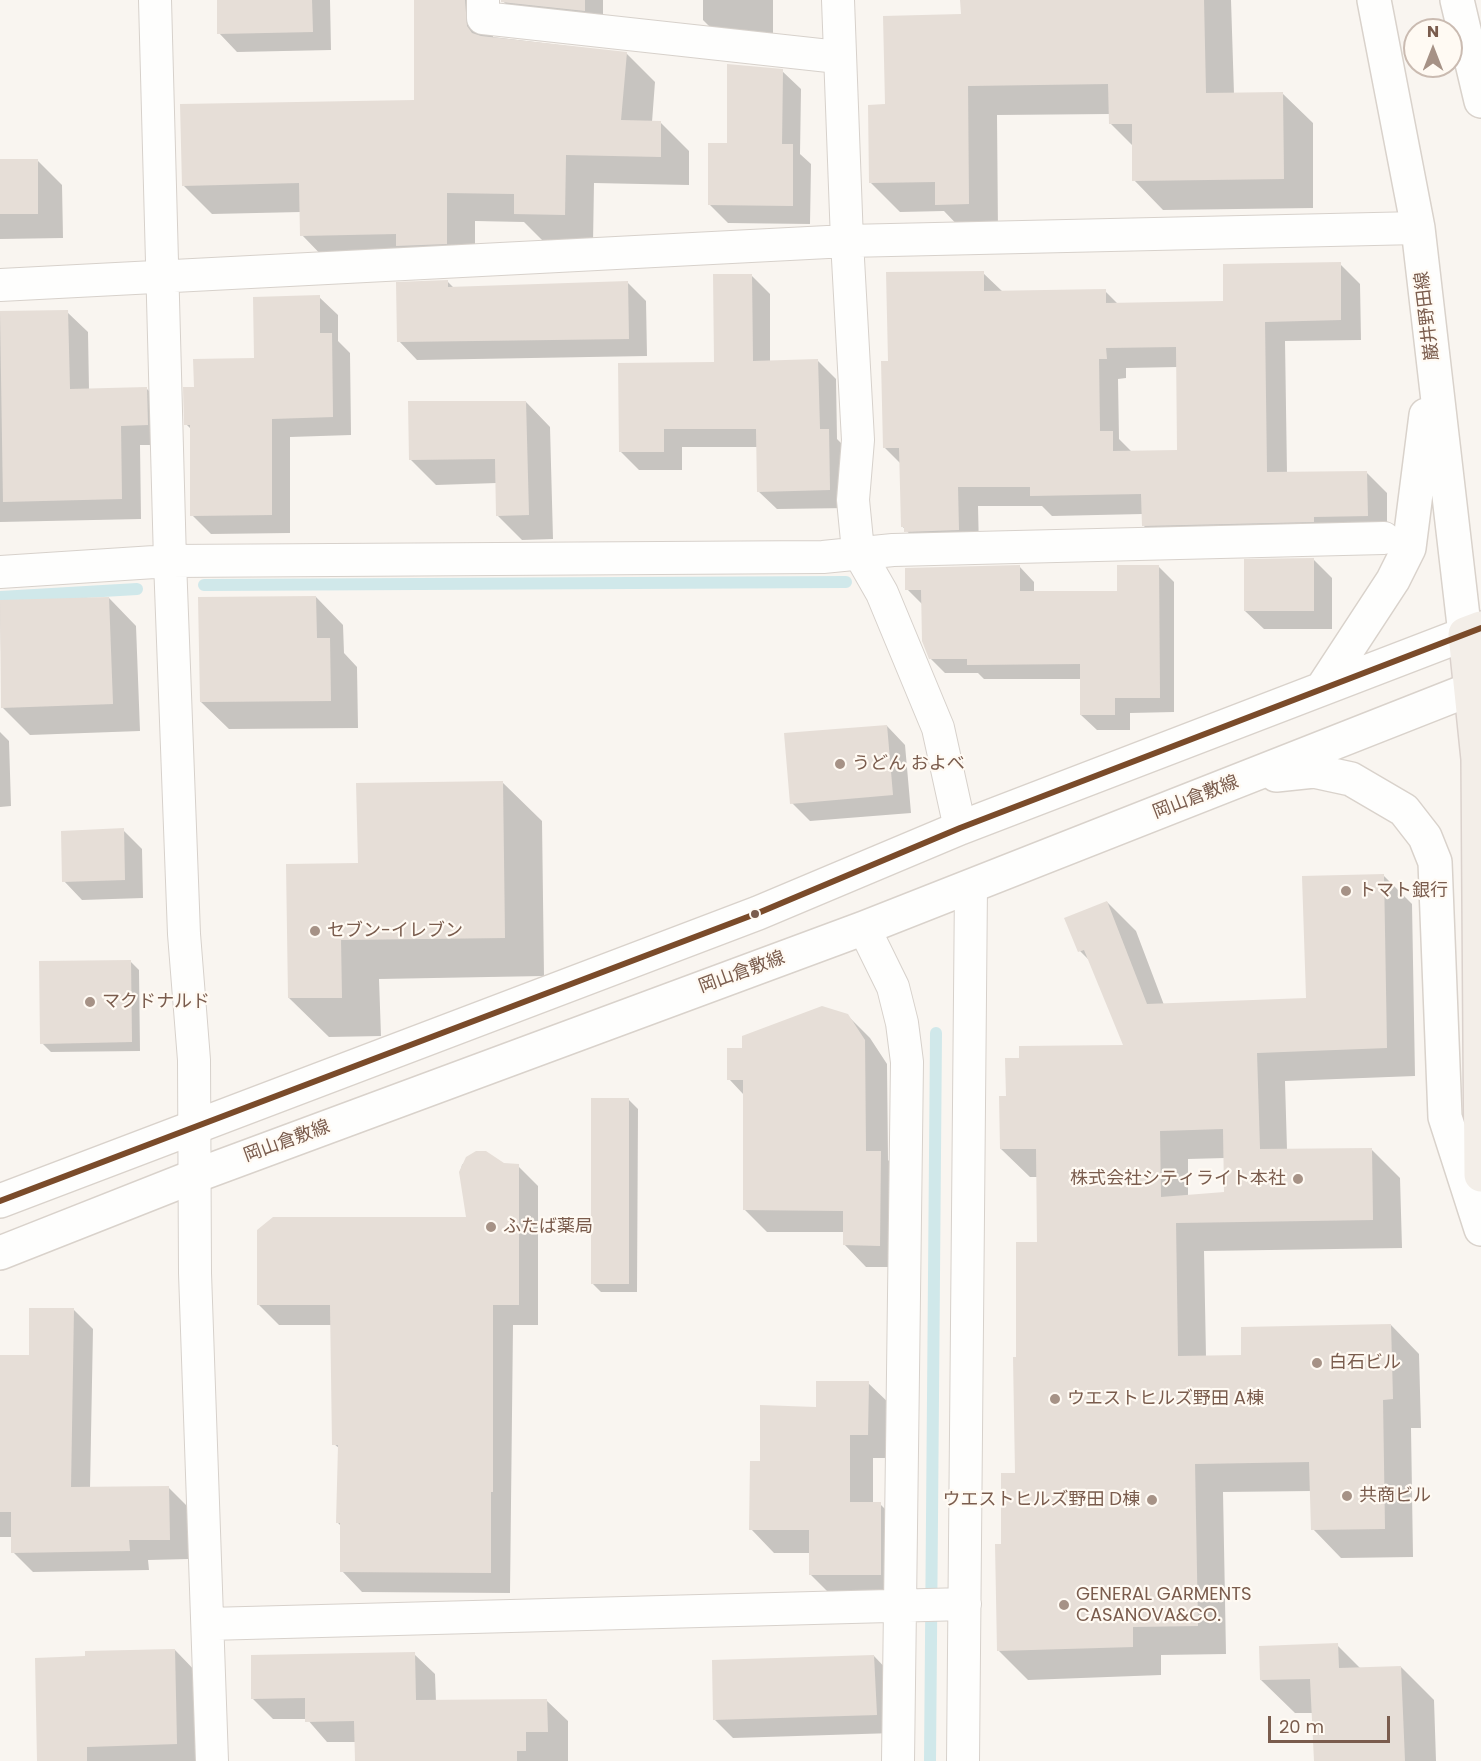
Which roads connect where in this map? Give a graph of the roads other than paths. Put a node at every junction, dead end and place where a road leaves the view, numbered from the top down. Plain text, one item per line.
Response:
1 (155, 0) edge
2 (483, 0) edge
3 (838, 0) edge
4 (1374, 0) edge
5 (1457, 0) edge
6 (838, 57) junction
7 (1481, 101) edge
8 (1418, 228) junction
9 (847, 241) junction
10 (164, 278) junction
11 (0, 285) edge
12 (1432, 351) junction
13 (1384, 538) dead end
14 (858, 552) junction
15 (170, 561) junction
16 (0, 572) edge
17 (1473, 631) edge
18 (1323, 687) junction
19 (1476, 687) edge
20 (1247, 778) junction
21 (960, 828) junction
22 (971, 886) junction
23 (864, 928) junction
24 (195, 1126) junction
25 (1481, 1175) edge
26 (195, 1176) junction
27 (0, 1201) edge
28 (1481, 1229) edge
29 (0, 1253) edge
30 (909, 1604) junction
31 (956, 1604) junction
32 (208, 1624) junction
33 (212, 1761) edge
34 (898, 1761) edge
35 (963, 1761) edge

1 - 10 street
2 - 6 street
3 - 6 street
4 - 8 main road, 巌井野田線
5 - 7 main road
6 - 9 street
8 - 9 street
8 - 12 main road, 巌井野田線
9 - 10 street
9 - 14 street
10 - 11 street
10 - 15 street
12 - 17 main road, 巌井野田線
12 - 18 main road
13 - 14 street
14 - 15 street
14 - 21 street
15 - 16 street
15 - 24 street
17 - 18 main road
17 - 19 main road
18 - 21 main road
19 - 20 main road, 岡山倉敷線
19 - 25 main road
20 - 22 main road, 岡山倉敷線
20 - 28 main road
21 - 24 main road
22 - 23 main road, 岡山倉敷線
22 - 31 street
23 - 26 main road, 岡山倉敷線
23 - 30 street
24 - 26 street
24 - 27 main road
26 - 29 main road, 岡山倉敷線
26 - 32 street
30 - 31 street
30 - 32 street
30 - 34 street
31 - 35 street
32 - 33 street

